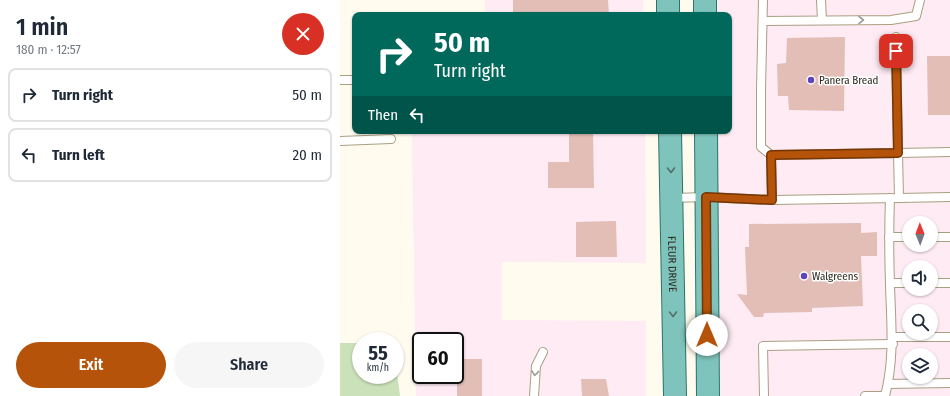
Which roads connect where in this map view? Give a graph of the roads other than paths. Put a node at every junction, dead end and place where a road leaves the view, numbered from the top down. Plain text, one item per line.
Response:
1 (668, 0) edge
2 (705, 0) edge
3 (763, 0) edge
4 (821, 0) edge
5 (920, 0) edge
6 (668, 12) edge
7 (705, 12) edge
8 (822, 20) junction
9 (763, 21) junction
10 (896, 37) dead end
11 (340, 80) edge
12 (352, 80) edge
13 (670, 134) edge
14 (706, 134) edge
15 (391, 139) dead end
16 (340, 141) edge
17 (950, 152) edge
18 (898, 153) junction
19 (771, 155) junction
20 (950, 196) edge
21 (706, 197) junction
22 (672, 198) junction
23 (890, 198) junction
24 (899, 198) junction
25 (772, 200) junction
26 (902, 237) edge
27 (938, 237) edge
28 (950, 237) edge
29 (889, 238) junction
30 (890, 283) junction
31 (902, 283) edge
32 (938, 283) edge
33 (950, 283) edge
34 (950, 337) edge
35 (893, 341) junction
36 (543, 352) dead end
37 (950, 383) edge
38 (888, 384) junction
39 (534, 396) edge
40 (675, 396) edge
41 (708, 396) edge
42 (764, 396) edge
43 (865, 396) edge
44 (885, 396) edge

1 - 6 main road
2 - 7 main road
3 - 9 lane
4 - 8 lane
8 -> 5 lane
8 - 9 lane
9 - 19 lane
10 - 18 lane
11 - 12 lane
13 -> 22 main road, FLEUR DRIVE
14 - 21 main road
15 - 16 lane
17 - 18 lane
18 - 19 lane
18 - 24 lane
19 - 25 lane
20 - 24 lane
21 - 22 lane
21 - 25 lane
21 - 41 main road
22 -> 40 main road, FLEUR DRIVE
23 - 24 lane
23 - 25 lane
23 - 29 lane
26 - 29 lane
27 - 28 lane
29 - 30 lane
30 - 31 lane
30 - 35 lane
32 - 33 lane
34 - 35 lane
35 - 38 lane
35 - 42 lane
36 -> 39 lane
37 - 38 lane
38 - 44 lane
43 - 44 lane

